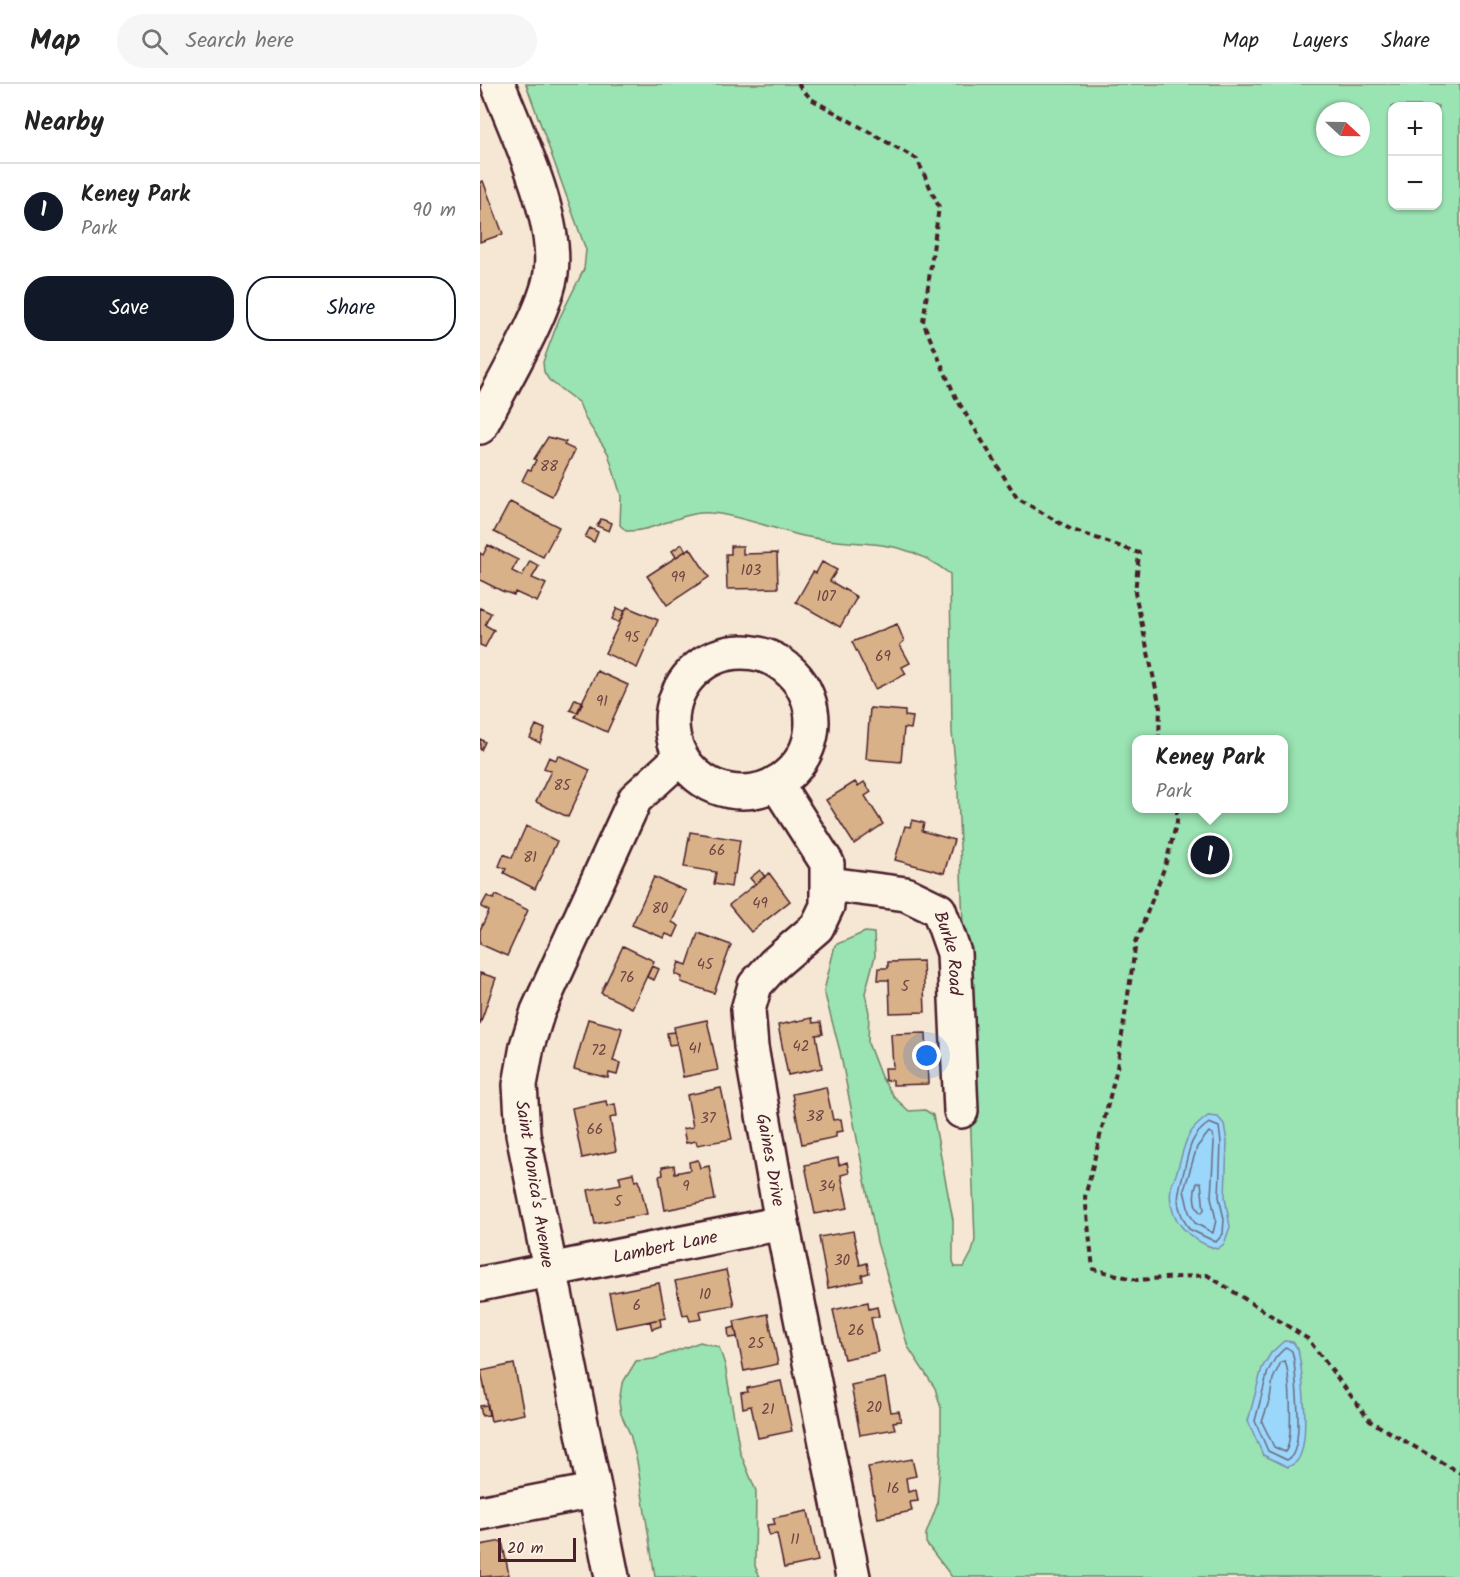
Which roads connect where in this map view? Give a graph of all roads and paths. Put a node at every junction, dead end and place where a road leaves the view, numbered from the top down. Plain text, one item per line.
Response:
1 (498, 84) edge
2 (798, 84) edge
3 (480, 427) edge
4 (1159, 735) edge
5 (681, 757) junction
6 (776, 783) junction
7 (1177, 813) edge
8 (829, 884) junction
9 (961, 1111) dead end
10 (782, 1223) junction
11 (549, 1270) junction
12 (480, 1284) edge
13 (1460, 1473) edge
14 (593, 1491) junction
15 (480, 1513) edge
16 (612, 1577) edge
17 (852, 1577) edge

1 - 3 street
2 - 4 path
5 - 6 street
5 - 6 street
5 - 11 street, Saint Monica's Avenue
6 - 8 street, Gaines Drive
7 - 13 path
8 - 9 street, Burke Road
8 - 10 street, Gaines Drive
10 - 11 street, Lambert Lane
10 - 17 street, Gaines Drive
11 - 12 street, Lambert Lane
11 - 14 street, Saint Monica's Avenue
14 - 15 street
14 - 16 street, Saint Monica's Avenue

